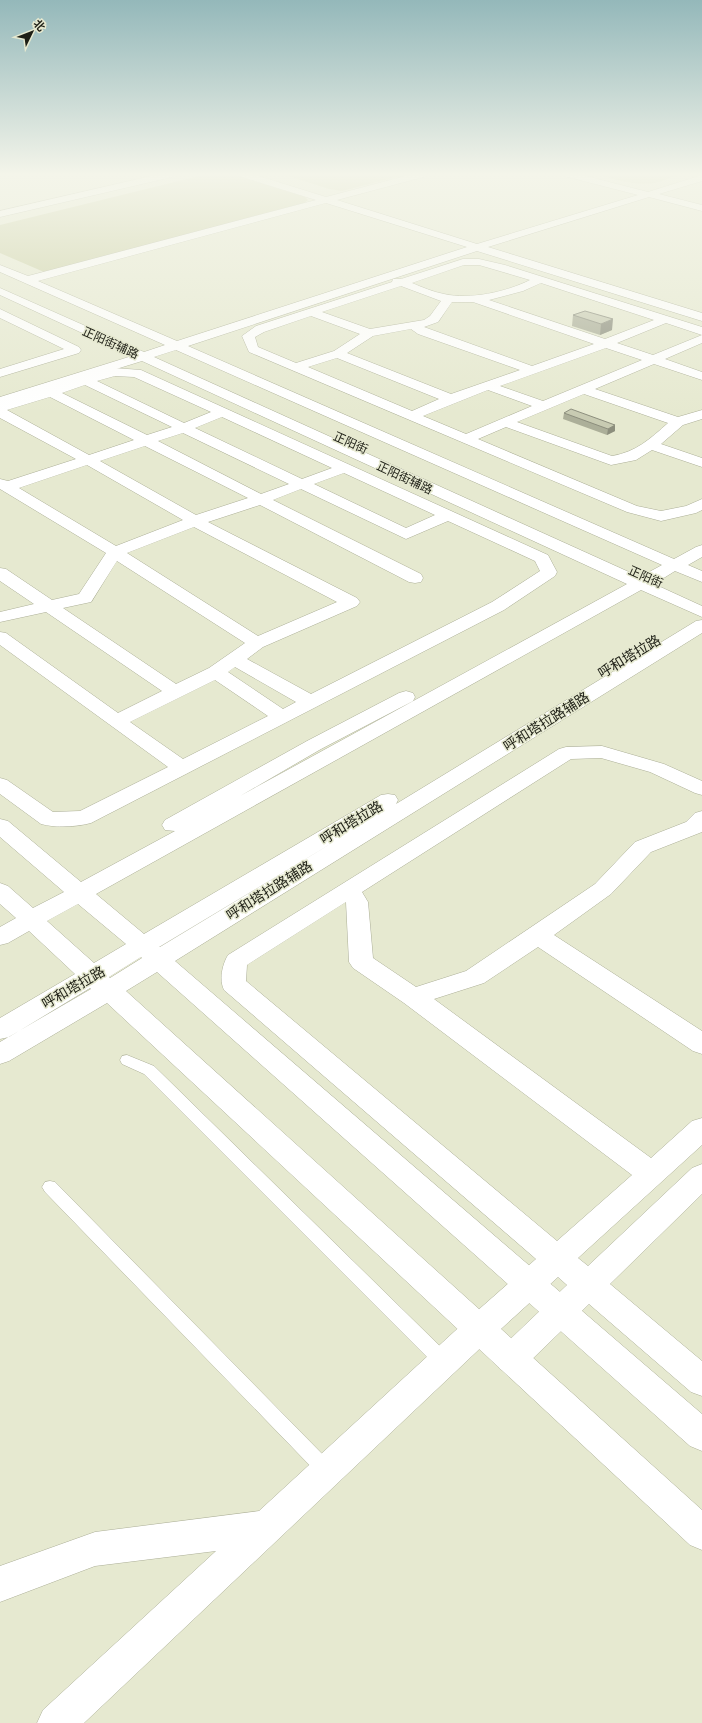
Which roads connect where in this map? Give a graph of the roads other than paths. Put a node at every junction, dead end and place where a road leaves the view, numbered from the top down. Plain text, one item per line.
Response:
1 (124, 254) edge
2 (426, 254) edge
3 (448, 254) edge
4 (512, 254) edge
5 (533, 254) edge
6 (0, 262) edge
7 (452, 266) junction
8 (0, 268) edge
9 (472, 273) dead end
10 (387, 277) junction
11 (32, 279) junction
12 (541, 279) junction
13 (402, 282) junction
14 (500, 282) dead end
15 (0, 283) edge
16 (521, 288) junction
17 (0, 291) edge
18 (449, 298) junction
19 (471, 298) junction
20 (267, 304) dead end
21 (694, 304) dead end
22 (310, 312) junction
23 (0, 313) edge
24 (666, 319) junction
25 (702, 319) edge
26 (413, 325) junction
27 (687, 326) junction
28 (702, 331) edge
29 (369, 333) junction
30 (173, 339) junction
31 (702, 339) edge
32 (604, 344) junction
33 (139, 351) junction
34 (110, 354) dead end
35 (338, 354) junction
36 (653, 359) junction
37 (296, 367) junction
38 (532, 370) junction
39 (0, 373) edge
40 (702, 376) edge
41 (86, 381) junction
42 (489, 386) junction
43 (582, 390) junction
44 (51, 392) junction
45 (451, 399) junction
46 (0, 401) edge
47 (543, 406) junction
48 (0, 408) edge
49 (0, 412) edge
50 (223, 412) junction
51 (702, 414) edge
52 (412, 416) junction
53 (504, 422) junction
54 (678, 422) junction
55 (183, 428) junction
56 (466, 439) junction
57 (145, 440) junction
58 (651, 445) junction
59 (88, 460) junction
60 (702, 463) edge
61 (344, 468) junction
62 (301, 484) junction
63 (3, 485) edge
64 (260, 499) junction
65 (702, 504) edge
66 (448, 515) junction
67 (195, 521) junction
68 (702, 535) edge
69 (702, 550) edge
70 (115, 552) junction
71 (678, 561) edge
72 (0, 572) edge
73 (702, 576) edge
74 (416, 578) dead end
75 (638, 578) junction
76 (702, 600) edge
77 (49, 606) junction
78 (702, 612) edge
79 (0, 618) edge
80 (702, 625) edge
81 (0, 637) edge
82 (257, 643) junction
83 (234, 659) junction
84 (216, 672) junction
85 (175, 692) junction
86 (311, 702) junction
87 (282, 717) junction
88 (117, 721) junction
89 (182, 768) junction
90 (0, 784) edge
91 (702, 789) edge
92 (702, 818) edge
93 (0, 826) edge
94 (74, 889) junction
95 (350, 889) junction
96 (0, 890) edge
97 (18, 916) edge
98 (537, 935) junction
99 (0, 938) edge
100 (150, 953) junction
101 (101, 983) junction
102 (413, 997) junction
103 (0, 1030) edge
104 (702, 1044) edge
105 (0, 1054) edge
106 (128, 1060) dead end
107 (702, 1129) edge
108 (651, 1174) junction
109 (702, 1176) edge
110 (50, 1187) dead end
111 (556, 1259) junction
112 (529, 1284) junction
113 (589, 1284) junction
114 (560, 1311) junction
115 (479, 1329) junction
116 (511, 1358) junction
117 (444, 1362) junction
118 (702, 1381) edge
119 (702, 1435) edge
120 (327, 1470) junction
121 (266, 1527) junction
122 (702, 1533) edge
123 (0, 1584) edge
124 (56, 1723) edge

1 - 11 street
2 - 20 street
3 - 10 street
4 - 25 street
5 - 21 street
6 - 11 street
7 - 9 street
7 - 12 street
7 - 13 street
8 - 11 street
10 - 13 street
10 - 30 street
11 - 30 street
12 - 16 street
12 - 24 street
13 - 18 street
13 - 22 street
14 - 16 street
15 - 33 street
16 - 19 street
17 - 33 street, 正阳街辅路
18 - 19 street
18 - 26 street
19 - 32 street
22 - 29 street
22 - 37 street
23 - 39 street
24 - 27 street
24 - 32 street
25 - 27 street
26 - 29 street
26 - 38 street
27 - 28 street
29 - 35 street
30 - 33 street
30 - 33 street
30 - 71 street
31 - 36 street
32 - 36 street
32 - 38 street
33 - 34 street
33 - 46 street
33 - 75 street, 正阳街辅路
35 - 37 street
35 - 45 street
36 - 40 street
36 - 43 street
37 - 52 street
38 - 42 street
41 - 44 street
41 - 50 street
41 - 55 street
42 - 45 street
42 - 47 street
43 - 47 street
43 - 54 street
44 - 48 street
44 - 57 street
45 - 52 street
47 - 53 street
49 - 59 street
50 - 55 street
50 - 61 street
51 - 54 street
52 - 56 street
53 - 56 street
53 - 58 street
54 - 58 street
55 - 57 street
55 - 62 street
56 - 65 street
57 - 59 street
57 - 64 street
58 - 60 street
59 - 63 street
59 - 67 street
61 - 62 street
61 - 66 street
62 - 64 street
62 - 66 street
63 - 70 street
64 - 67 street
64 - 74 street
66 - 86 street
67 - 70 street
67 - 82 street
68 - 71 street
69 - 71 street
70 - 77 street
70 - 82 street
71 - 73 street
71 - 75 street
72 - 77 street
75 - 76 street, 正阳街
75 - 78 street, 正阳街辅路
75 - 94 street
77 - 79 street
77 - 85 street
78 - 100 street, 呼和塔拉路
80 - 100 street, 呼和塔拉路辅路
81 - 88 street
82 - 83 street
83 - 84 street
83 - 86 street
84 - 85 street
84 - 87 street
85 - 88 street
86 - 87 street
87 - 89 street
88 - 89 street
89 - 90 street
91 - 95 street
92 - 98 street
93 - 94 street
94 - 97 street
94 - 100 street
95 - 102 street
95 - 111 street
96 - 97 street
97 - 99 street
97 - 101 street
98 - 102 street
98 - 104 street
100 - 101 street, 呼和塔拉路辅路
100 - 112 street
101 - 103 street, 呼和塔拉路
101 - 105 street, 呼和塔拉路辅路
101 - 115 street
102 - 108 street
106 - 117 lane
107 - 108 street
108 - 111 street
109 - 113 street
110 - 120 lane
111 - 112 street
111 - 113 street
112 - 114 street
112 - 115 street
113 - 114 street
113 - 118 street
114 - 116 street
114 - 119 street
115 - 116 street
115 - 117 street
116 - 122 street
117 - 120 street
120 - 121 street
121 - 123 street
121 - 124 street

